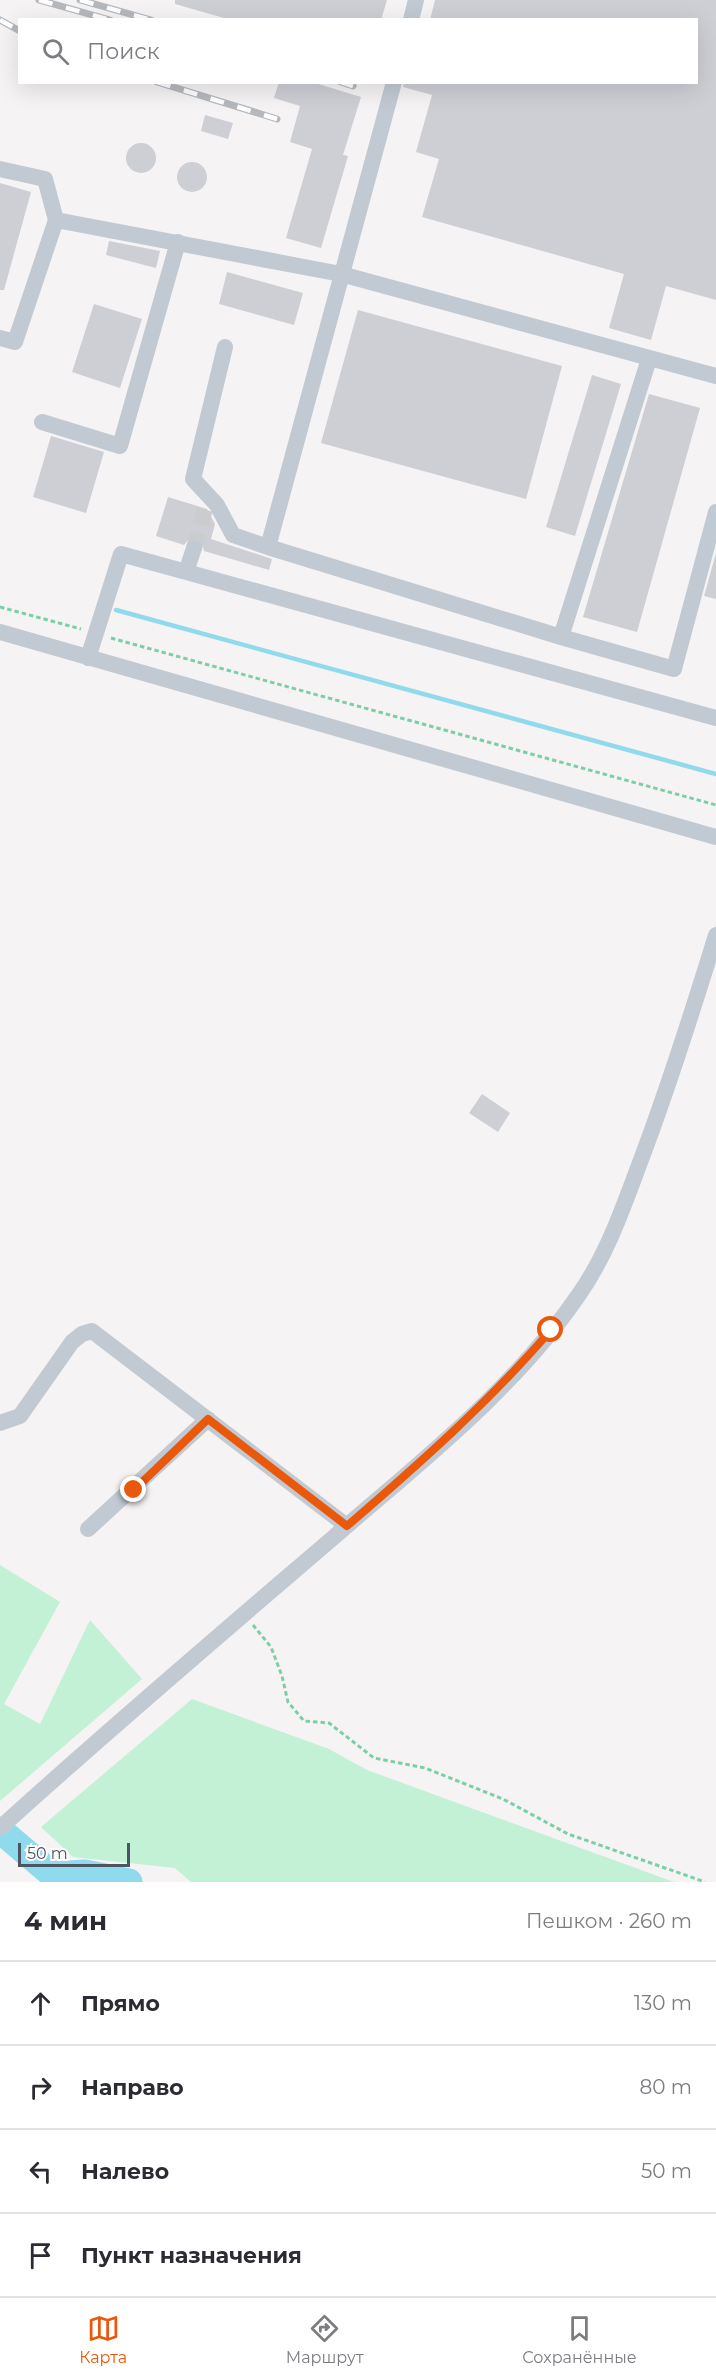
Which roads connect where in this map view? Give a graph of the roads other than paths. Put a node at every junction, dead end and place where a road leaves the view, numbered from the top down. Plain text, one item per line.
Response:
1 (416, 0) edge
2 (412, 18) edge
3 (392, 84) edge
4 (0, 170) edge
5 (56, 220) junction
6 (177, 242) junction
7 (341, 274) junction
8 (0, 338) edge
9 (225, 347) dead end
10 (649, 359) junction
11 (716, 376) edge
12 (42, 422) dead end
13 (716, 512) edge
14 (268, 547) junction
15 (194, 548) tunnel mouth
16 (186, 572) junction
17 (0, 632) edge
18 (561, 637) junction
19 (88, 658) junction
20 (716, 718) edge
21 (716, 837) edge
22 (716, 935) edge
23 (208, 1419) junction
24 (0, 1423) edge
25 (347, 1526) junction
26 (88, 1529) dead end
27 (0, 1828) edge

1 - 2 street
3 - 7 street
4 - 5 street
5 - 6 street
5 - 8 street
6 - 7 street
6 - 12 street
7 - 10 street
7 - 14 street
9 - 14 street
10 - 11 street
10 - 18 street
13 - 18 street
14 - 18 street
15 - 16 street
16 - 19 street
16 - 20 street
17 - 19 street
19 - 21 street
22 - 25 street
23 - 24 street
23 - 25 street
23 - 26 street
25 - 27 street

